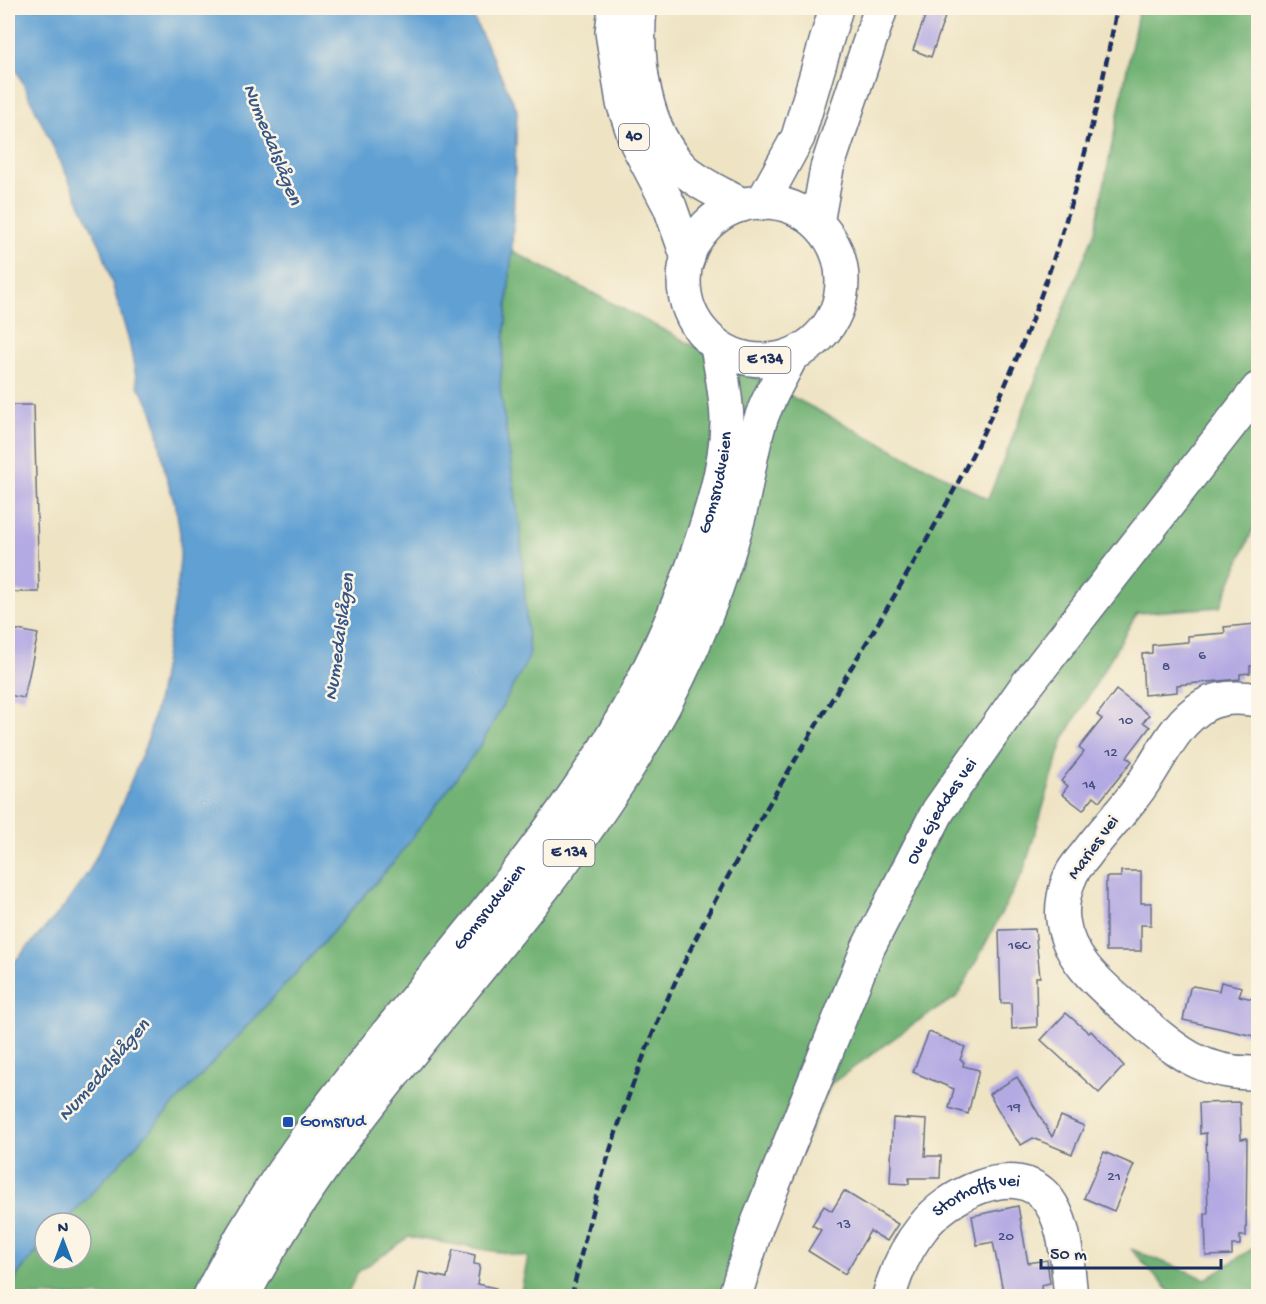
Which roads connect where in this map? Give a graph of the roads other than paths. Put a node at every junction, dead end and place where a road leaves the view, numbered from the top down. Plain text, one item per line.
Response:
1 (615, 8) edge
2 (640, 8) edge
3 (836, 8) edge
4 (881, 8) edge
5 (752, 204) junction
6 (816, 223) junction
7 (688, 258) junction
8 (717, 345) junction
9 (792, 355) junction
10 (1258, 389) edge
11 (1258, 700) edge
12 (1258, 1072) edge
13 (210, 1296) edge
14 (243, 1296) edge
15 (735, 1296) edge
16 (889, 1296) edge
17 (1071, 1296) edge

1 - 7 main road, 40
2 - 5 main road, 40
3 - 5 main road
4 - 6 main road
5 - 6 main road, E 134
5 - 7 main road, E 134
6 - 9 main road, E 134
7 - 8 main road, E 134
8 - 9 main road, E 134
8 - 13 main road, Gomsrudveien / E 134
9 - 14 main road, Gomsrudveien / E 134
10 - 15 main road, Ove Gjeddes vei
11 - 12 main road, Maries vei
16 - 17 main road, Storhoffs vei

